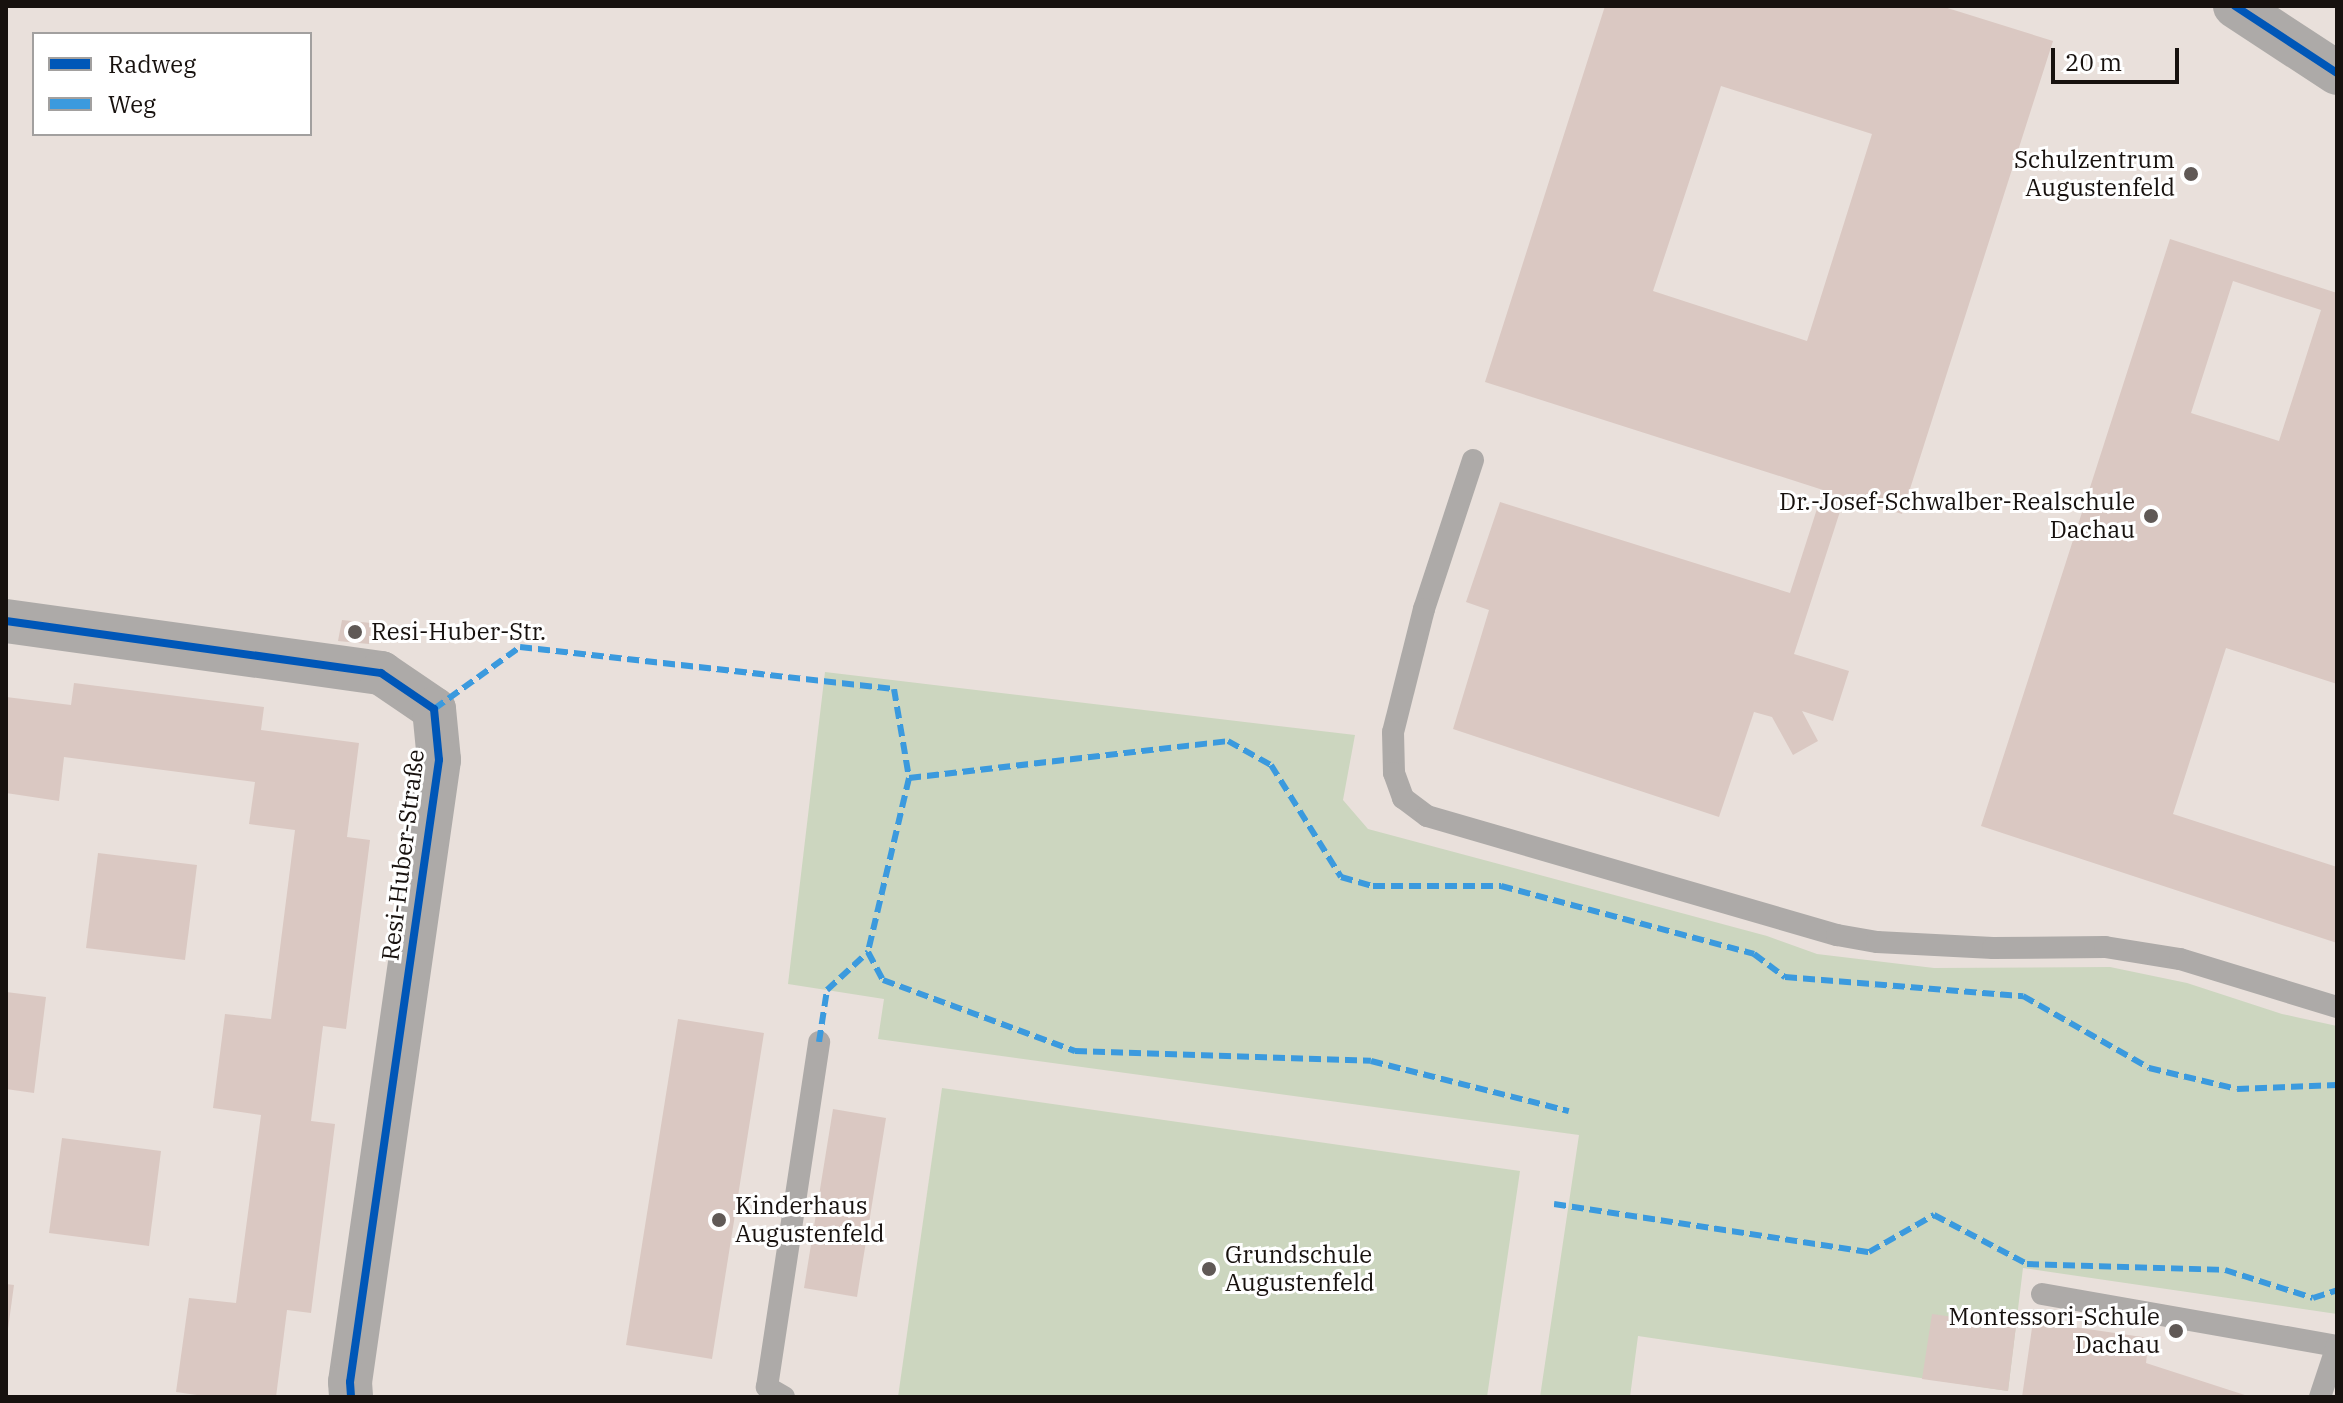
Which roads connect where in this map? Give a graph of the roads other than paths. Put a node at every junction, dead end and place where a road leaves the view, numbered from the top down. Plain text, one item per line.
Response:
1 (2235, 6) edge
2 (2337, 73) edge
3 (1473, 460) dead end
4 (6, 621) edge
5 (2337, 1007) edge
6 (819, 1042) dead end
7 (2042, 1294) dead end
8 (2337, 1346) edge
9 (351, 1397) edge
10 (784, 1397) edge
11 (2320, 1397) edge

1 - 2 street
3 - 5 lane
4 - 9 street, Resi-Huber-Straße
6 - 10 lane
7 - 8 lane
8 - 11 lane

